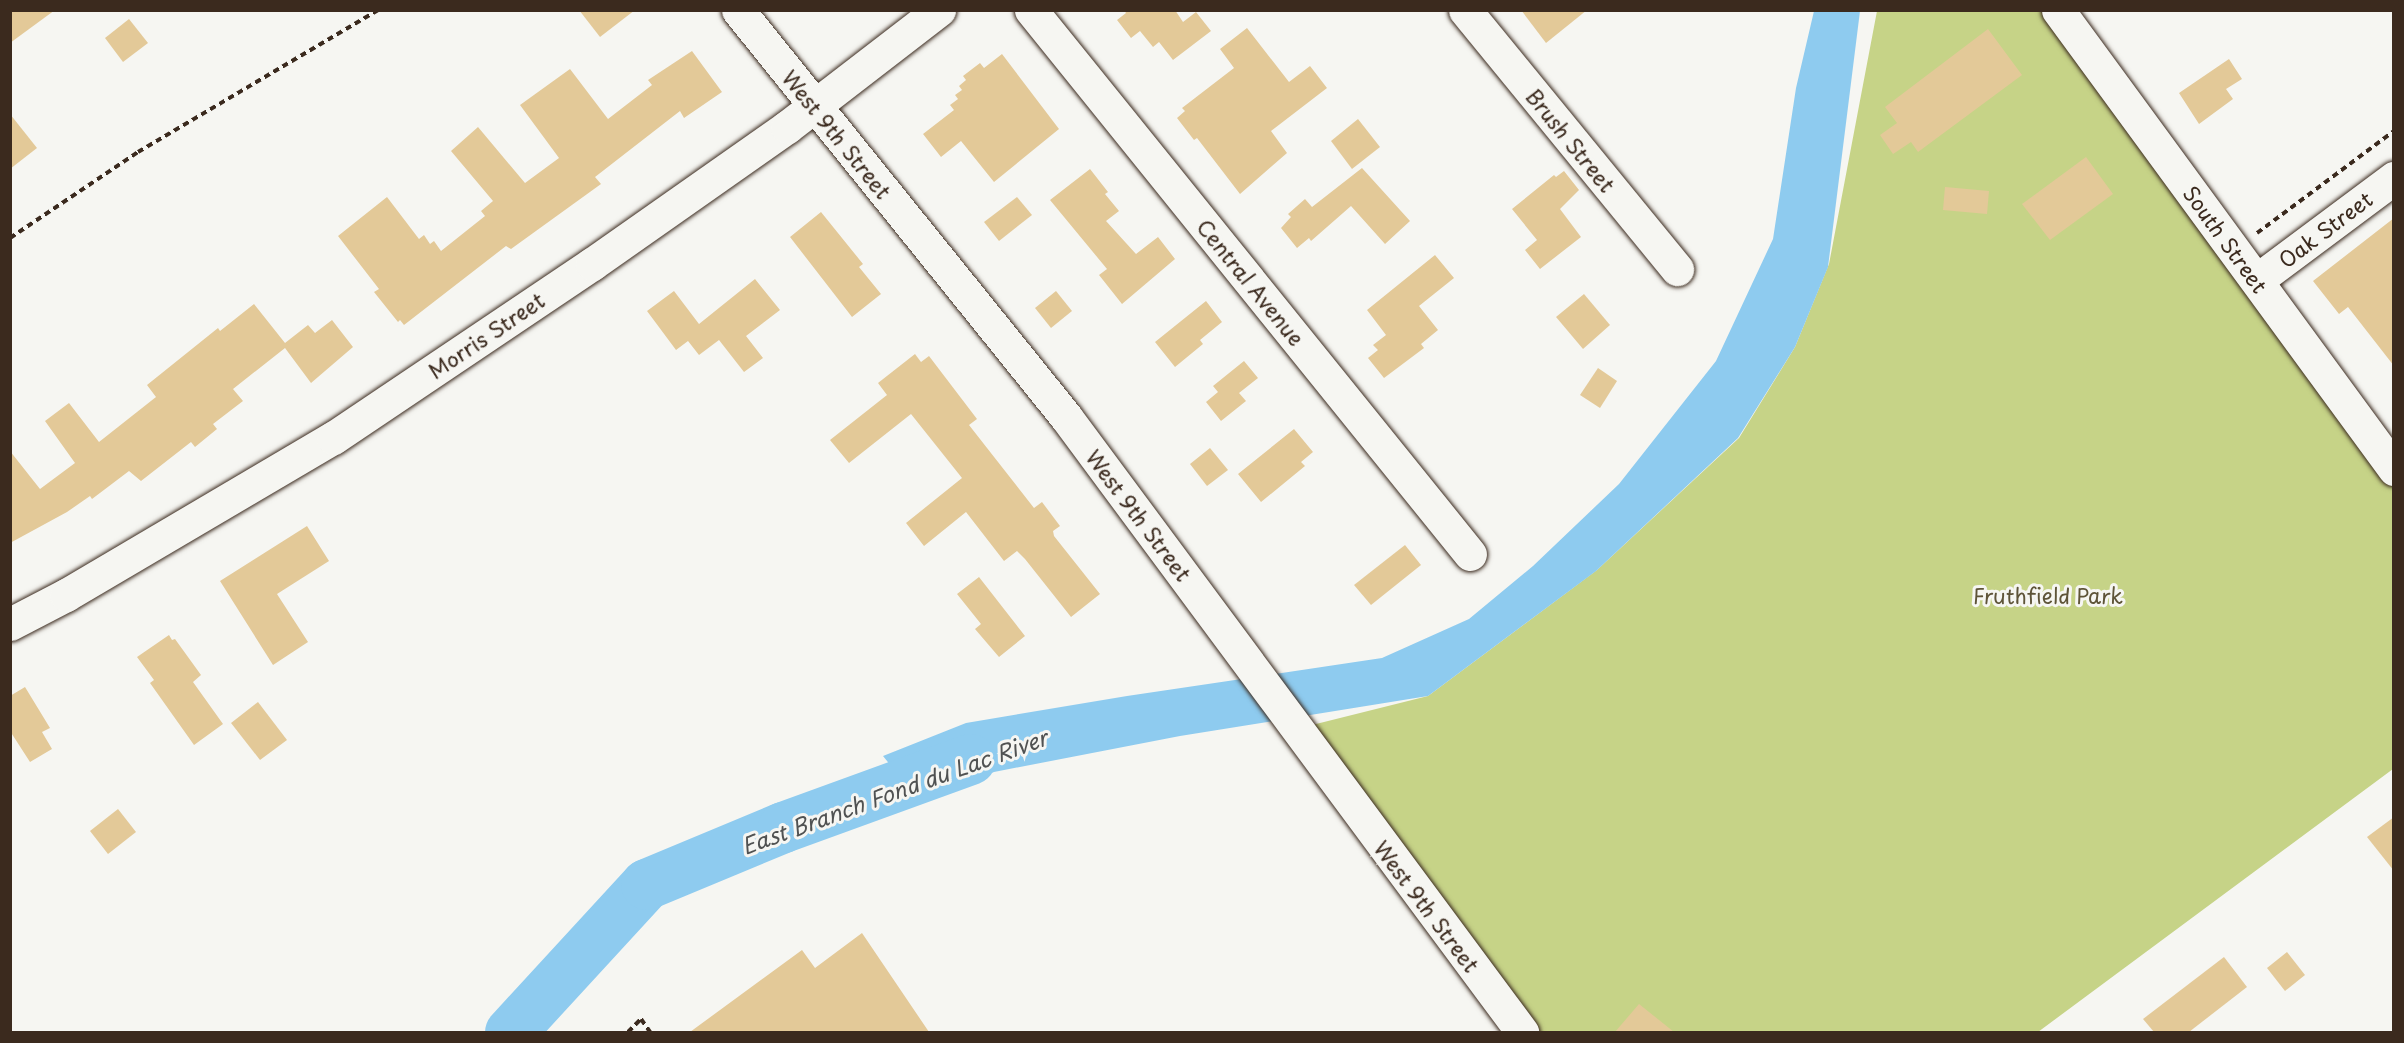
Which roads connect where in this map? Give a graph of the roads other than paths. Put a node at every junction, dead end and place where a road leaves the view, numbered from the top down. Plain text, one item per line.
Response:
1 (738, 10) edge
2 (939, 10) edge
3 (1031, 10) edge
4 (1465, 10) edge
5 (2058, 10) edge
6 (816, 107) junction
7 (2394, 178) edge
8 (1677, 269) dead end
9 (2257, 280) junction
10 (2394, 469) edge
11 (1470, 554) dead end
12 (10, 624) edge
13 (1522, 1032) edge

1 - 6 street, West 9th Street
2 - 6 street, Morris Street
3 - 11 street, Central Avenue
4 - 8 street, Brush Street
5 - 9 street, South Street
6 - 12 street, Morris Street
6 - 13 street, West 9th Street
7 - 9 street, Oak Street
9 - 10 street, South Street

